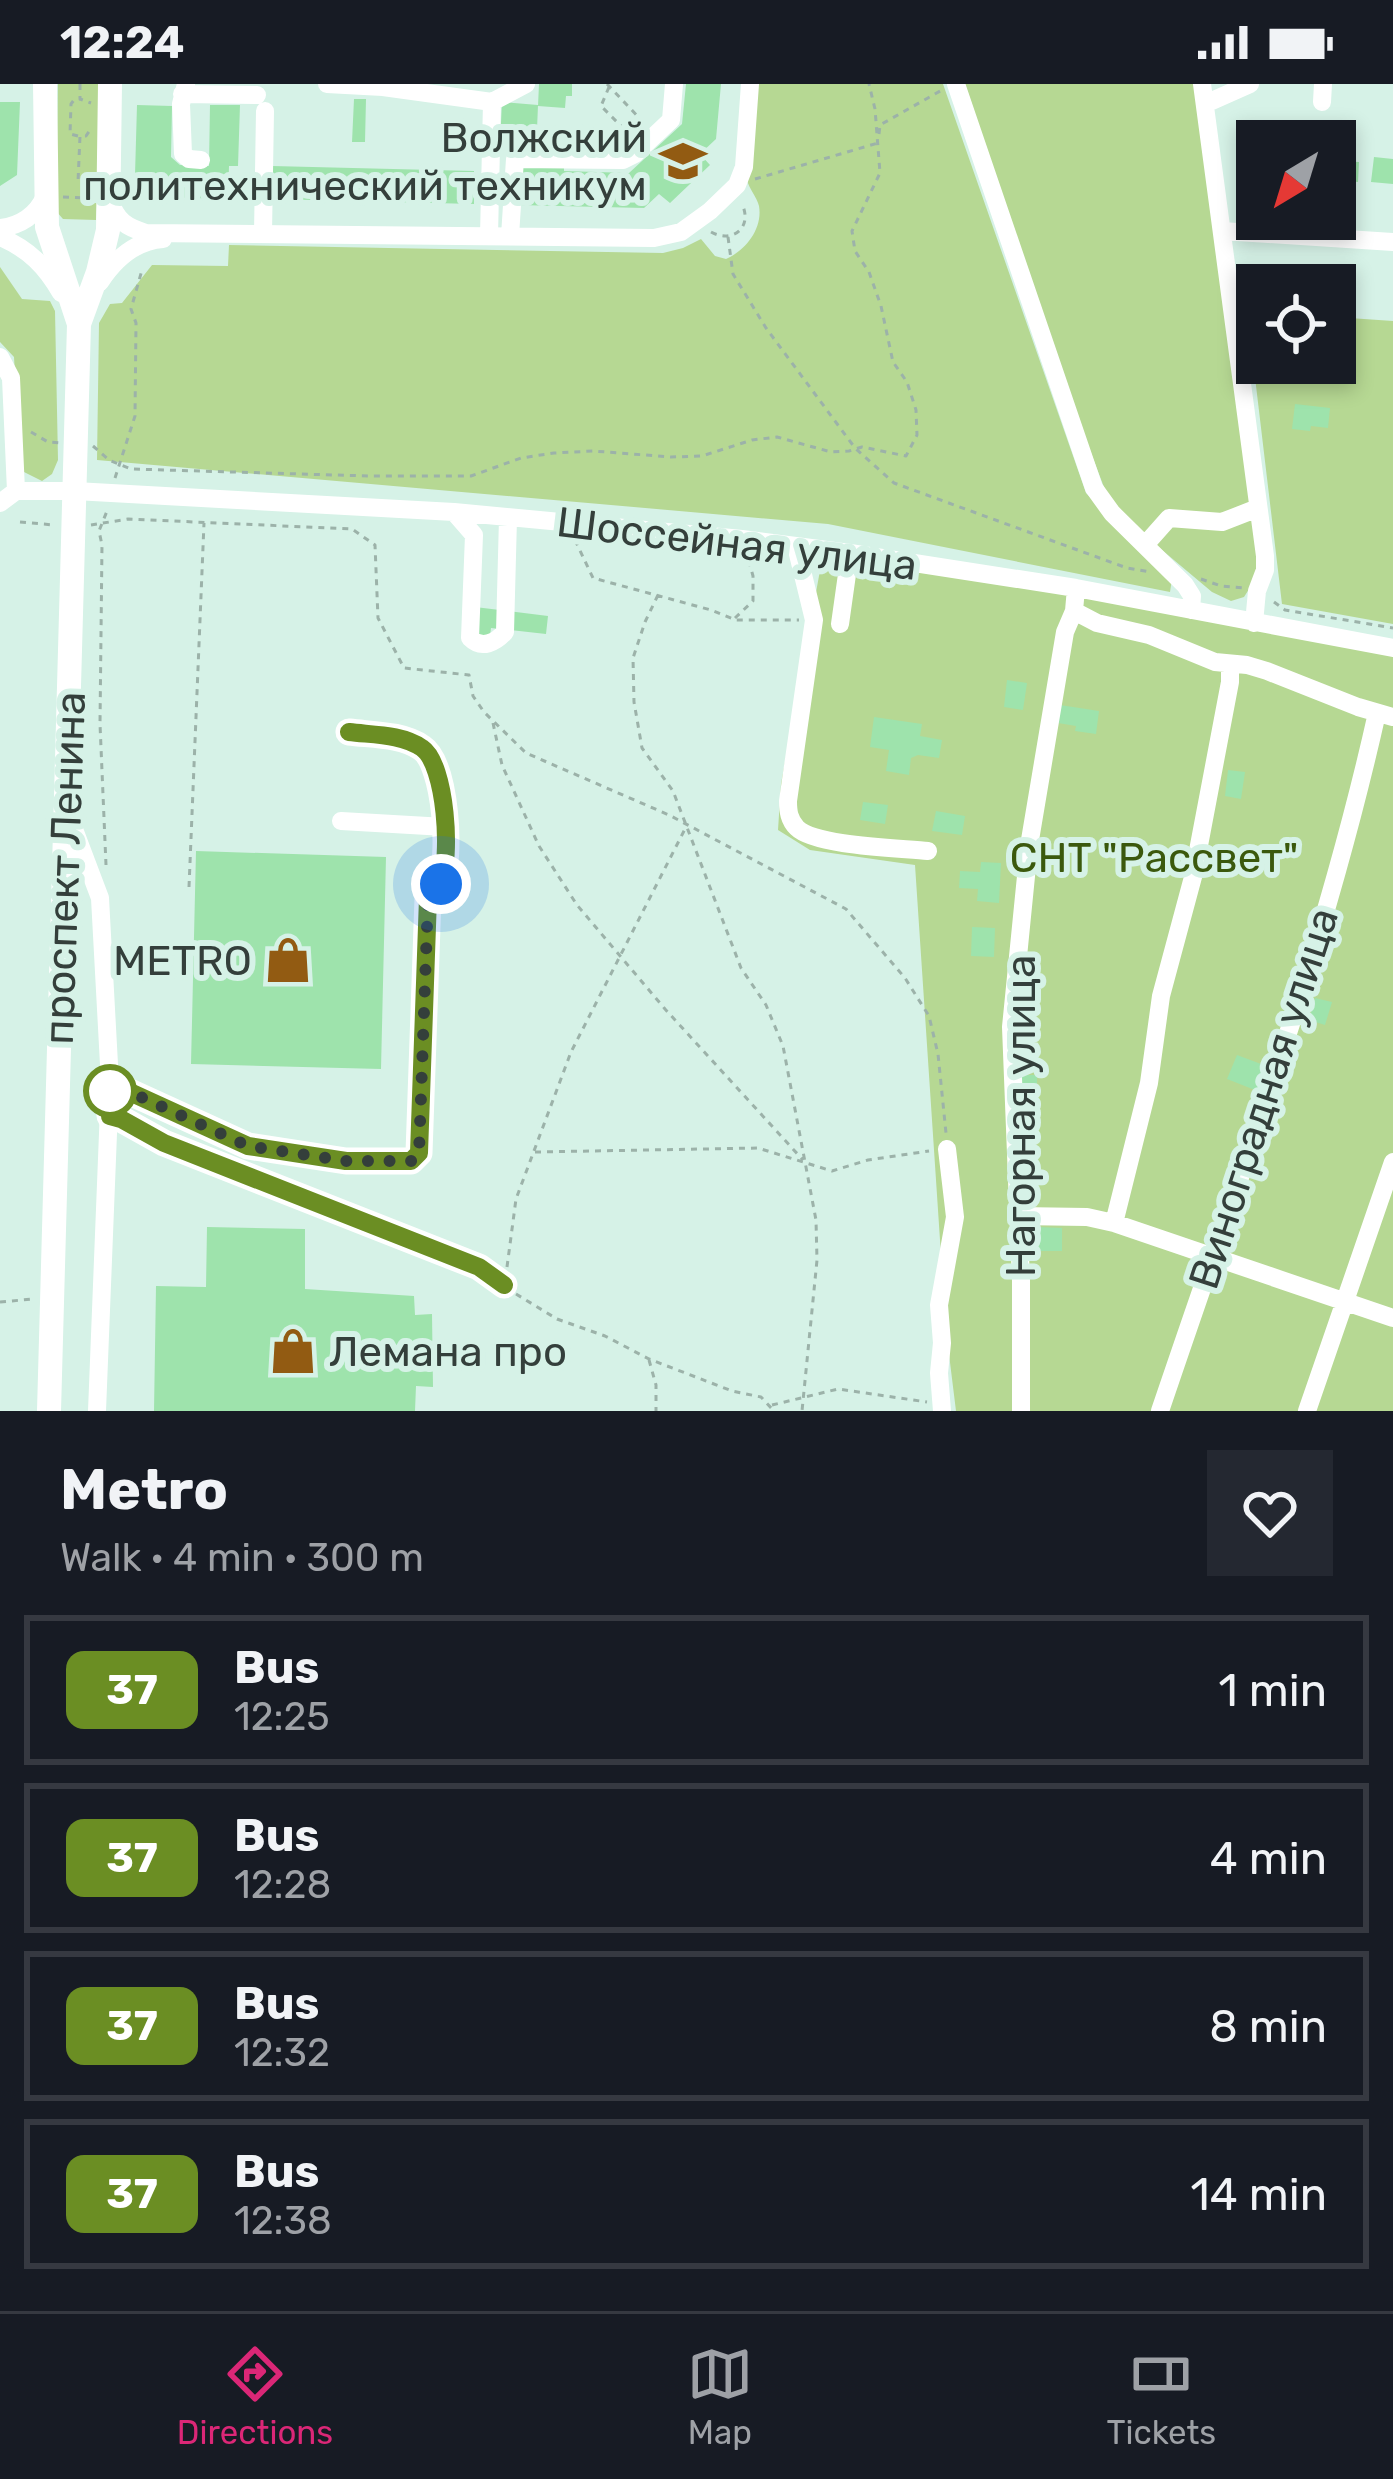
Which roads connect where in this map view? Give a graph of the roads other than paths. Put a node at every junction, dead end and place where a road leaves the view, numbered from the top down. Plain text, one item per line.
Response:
1 (45, 84) edge
2 (110, 84) edge
3 (327, 84) edge
4 (338, 84) edge
5 (526, 84) edge
6 (674, 84) edge
7 (750, 84) edge
8 (955, 84) edge
9 (1250, 84) edge
10 (383, 86) edge
11 (184, 89) edge
12 (1204, 94) edge
13 (492, 102) junction
14 (180, 117) junction
15 (203, 117) dead end
16 (201, 160) dead end
17 (52, 197) junction
18 (96, 198) junction
19 (0, 228) edge
20 (1222, 232) junction
21 (207, 233) junction
22 (263, 233) junction
23 (489, 236) junction
24 (510, 236) junction
25 (0, 237) edge
26 (1393, 242) edge
27 (79, 324) junction
28 (0, 357) edge
29 (75, 491) junction
30 (8, 497) edge
31 (1258, 508) junction
32 (454, 512) junction
33 (508, 518) junction
34 (1144, 545) junction
35 (796, 546) junction
36 (850, 553) junction
37 (1076, 589) junction
38 (1191, 610) junction
39 (1074, 611) junction
40 (1255, 623) junction
41 (840, 625) dead end
42 (1393, 648) edge
43 (1230, 664) junction
44 (1385, 715) edge
45 (349, 732) dead end
46 (65, 806) junction
47 (341, 821) dead end
48 (446, 826) junction
49 (928, 851) dead end
50 (110, 1083) junction
51 (110, 1116) junction
52 (947, 1149) road end
53 (1393, 1162) edge
54 (1018, 1216) junction
55 (1114, 1223) junction
56 (1212, 1256) junction
57 (504, 1285) road end
58 (1346, 1303) junction
59 (1393, 1318) edge
60 (941, 1407) edge
61 (49, 1411) edge
62 (98, 1411) edge
63 (1021, 1411) edge
64 (1160, 1411) edge
65 (1307, 1411) edge

1 - 17 main road, проспект Ленина
2 - 18 main road, проспект Ленина
3 - 4 street
4 - 10 street
5 - 13 street
6 - 24 street
7 - 24 street
8 - 34 street
9 - 12 street
10 - 13 street
11 - 14 street
11 - 22 street
12 - 20 street
13 - 23 street
14 - 15 street
14 - 16 street
17 - 19 street
17 - 27 main road, проспект Ленина
18 - 21 street
18 - 27 main road, проспект Ленина
20 - 26 street
20 - 31 street
21 - 22 street
21 - 27 street
22 - 23 street
23 - 24 street
25 - 27 street
27 - 29 main road, проспект Ленина
28 - 30 street
29 - 30 street, Шоссейная улица
29 - 32 street, Шоссейная улица
29 - 46 main road, проспект Ленина
31 - 34 street
31 - 40 street
32 - 33 street, Шоссейная улица
32 - 33 street
33 - 35 street, Шоссейная улица
34 - 38 street
35 - 36 street, Шоссейная улица
35 - 49 street
36 - 37 street, Шоссейная улица
36 - 41 street
37 - 38 street, Шоссейная улица
37 - 39 street, Нагорная улица
38 - 40 street, Шоссейная улица
39 - 43 street
39 - 54 street, Нагорная улица
40 - 42 street, Шоссейная улица
43 - 44 street
43 - 55 street
44 - 56 street, Виноградная улица
45 - 48 street
46 - 50 street
46 - 61 main road, проспект Ленина
47 - 48 street
48 - 50 street
50 - 51 street
51 - 57 street
51 - 62 street
52 - 60 street
53 - 58 street
54 - 55 street
54 - 63 street, Нагорная улица
55 - 56 street
56 - 58 street
56 - 64 street, Виноградная улица
58 - 59 street
58 - 65 street

